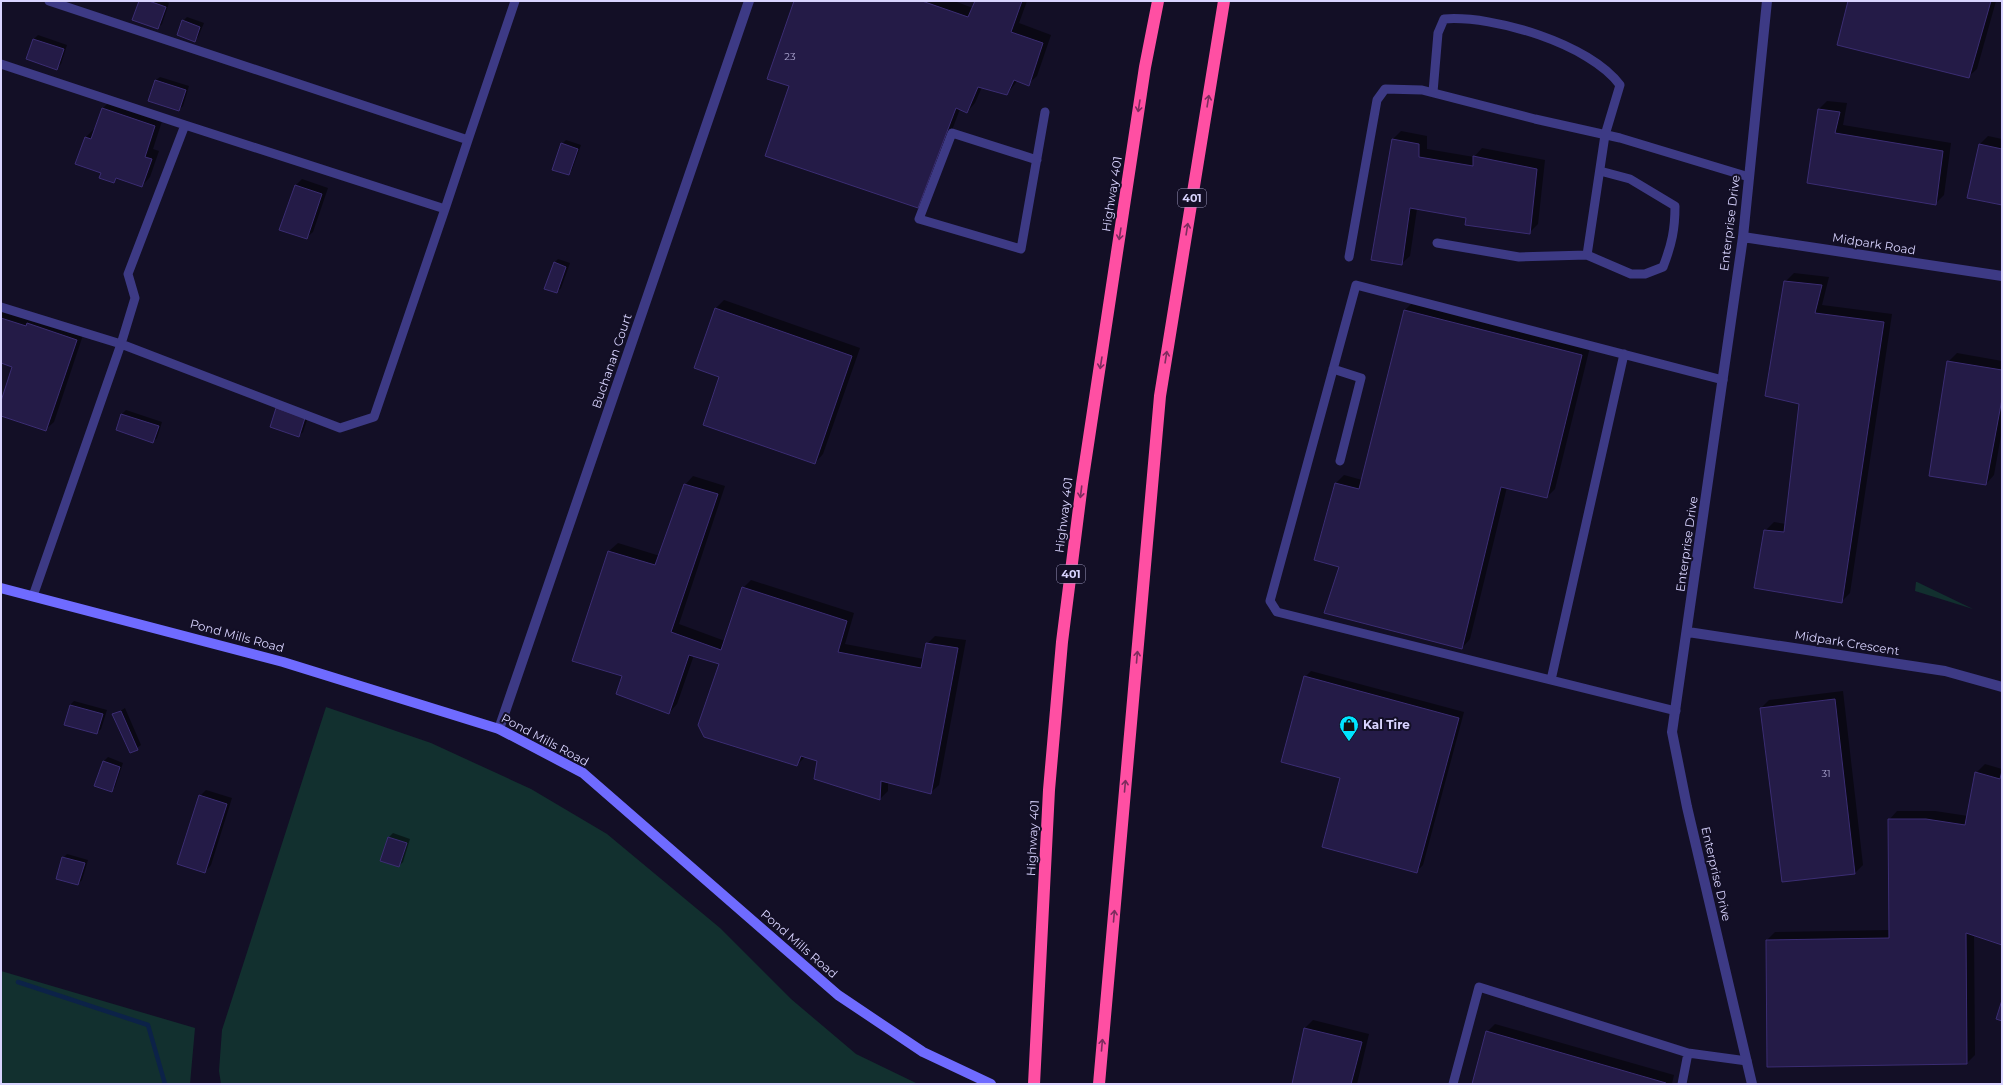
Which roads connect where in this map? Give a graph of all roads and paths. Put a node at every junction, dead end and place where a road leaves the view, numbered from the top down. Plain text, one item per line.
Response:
1 (49, 1) edge
2 (515, 1) edge
3 (749, 1) edge
4 (1150, 1) edge
5 (1158, 1) edge
6 (1224, 1) edge
7 (1766, 1) edge
8 (1, 64) edge
9 (1145, 67) junction
10 (1432, 92) junction
11 (1045, 112) dead end
12 (185, 125) junction
13 (1605, 135) junction
14 (468, 140) junction
15 (1037, 160) junction
16 (1600, 171) junction
17 (1749, 177) junction
18 (445, 209) junction
19 (1743, 237) junction
20 (1437, 243) dead end
21 (1587, 255) junction
22 (1349, 257) dead end
23 (2002, 276) edge
24 (1, 307) edge
25 (121, 344) junction
26 (1624, 354) junction
27 (1333, 369) junction
28 (1723, 380) junction
29 (1340, 461) dead end
30 (1, 588) edge
31 (33, 596) junction
32 (1688, 632) junction
33 (1551, 680) junction
34 (2002, 687) edge
35 (1676, 711) junction
36 (500, 729) junction
37 (1688, 1053) junction
38 (1747, 1061) junction
39 (991, 1084) edge
40 (1034, 1084) edge
41 (1099, 1084) edge
42 (1453, 1084) edge
43 (1682, 1084) edge
44 (1752, 1084) edge

1 - 14 lane
2 - 14 lane
3 - 36 street, Buchanan Court
4 - 9 highway
5 - 9 highway, Highway 401 / 401
41 -> 6 highway, 401
7 - 17 street, Enterprise Drive
8 - 12 lane
9 -> 40 highway, Highway 401 / 401
10 - 13 lane
10 - 13 lane
10 - 22 lane
11 - 15 lane
12 - 18 lane
12 - 25 lane
13 - 16 lane
13 - 17 lane
14 - 18 lane
15 - 15 lane
16 - 21 lane
16 - 21 lane
17 - 19 street, Enterprise Drive
18 - 25 lane
19 - 23 street, Midpark Road
19 - 28 street, Enterprise Drive
20 - 21 lane
24 - 25 lane
25 - 31 lane
26 - 27 lane
26 - 28 lane
26 - 33 lane
27 - 29 lane
27 - 33 lane
28 - 32 street, Enterprise Drive
30 - 31 main road, Pond Mills Road
31 - 36 main road, Pond Mills Road
32 - 34 street, Midpark Crescent
32 - 35 street, Enterprise Drive
33 - 35 lane
35 - 38 street, Enterprise Drive
36 - 39 main road, Pond Mills Road
37 - 38 lane
37 - 42 lane
37 - 43 lane
38 - 44 street, Enterprise Drive

